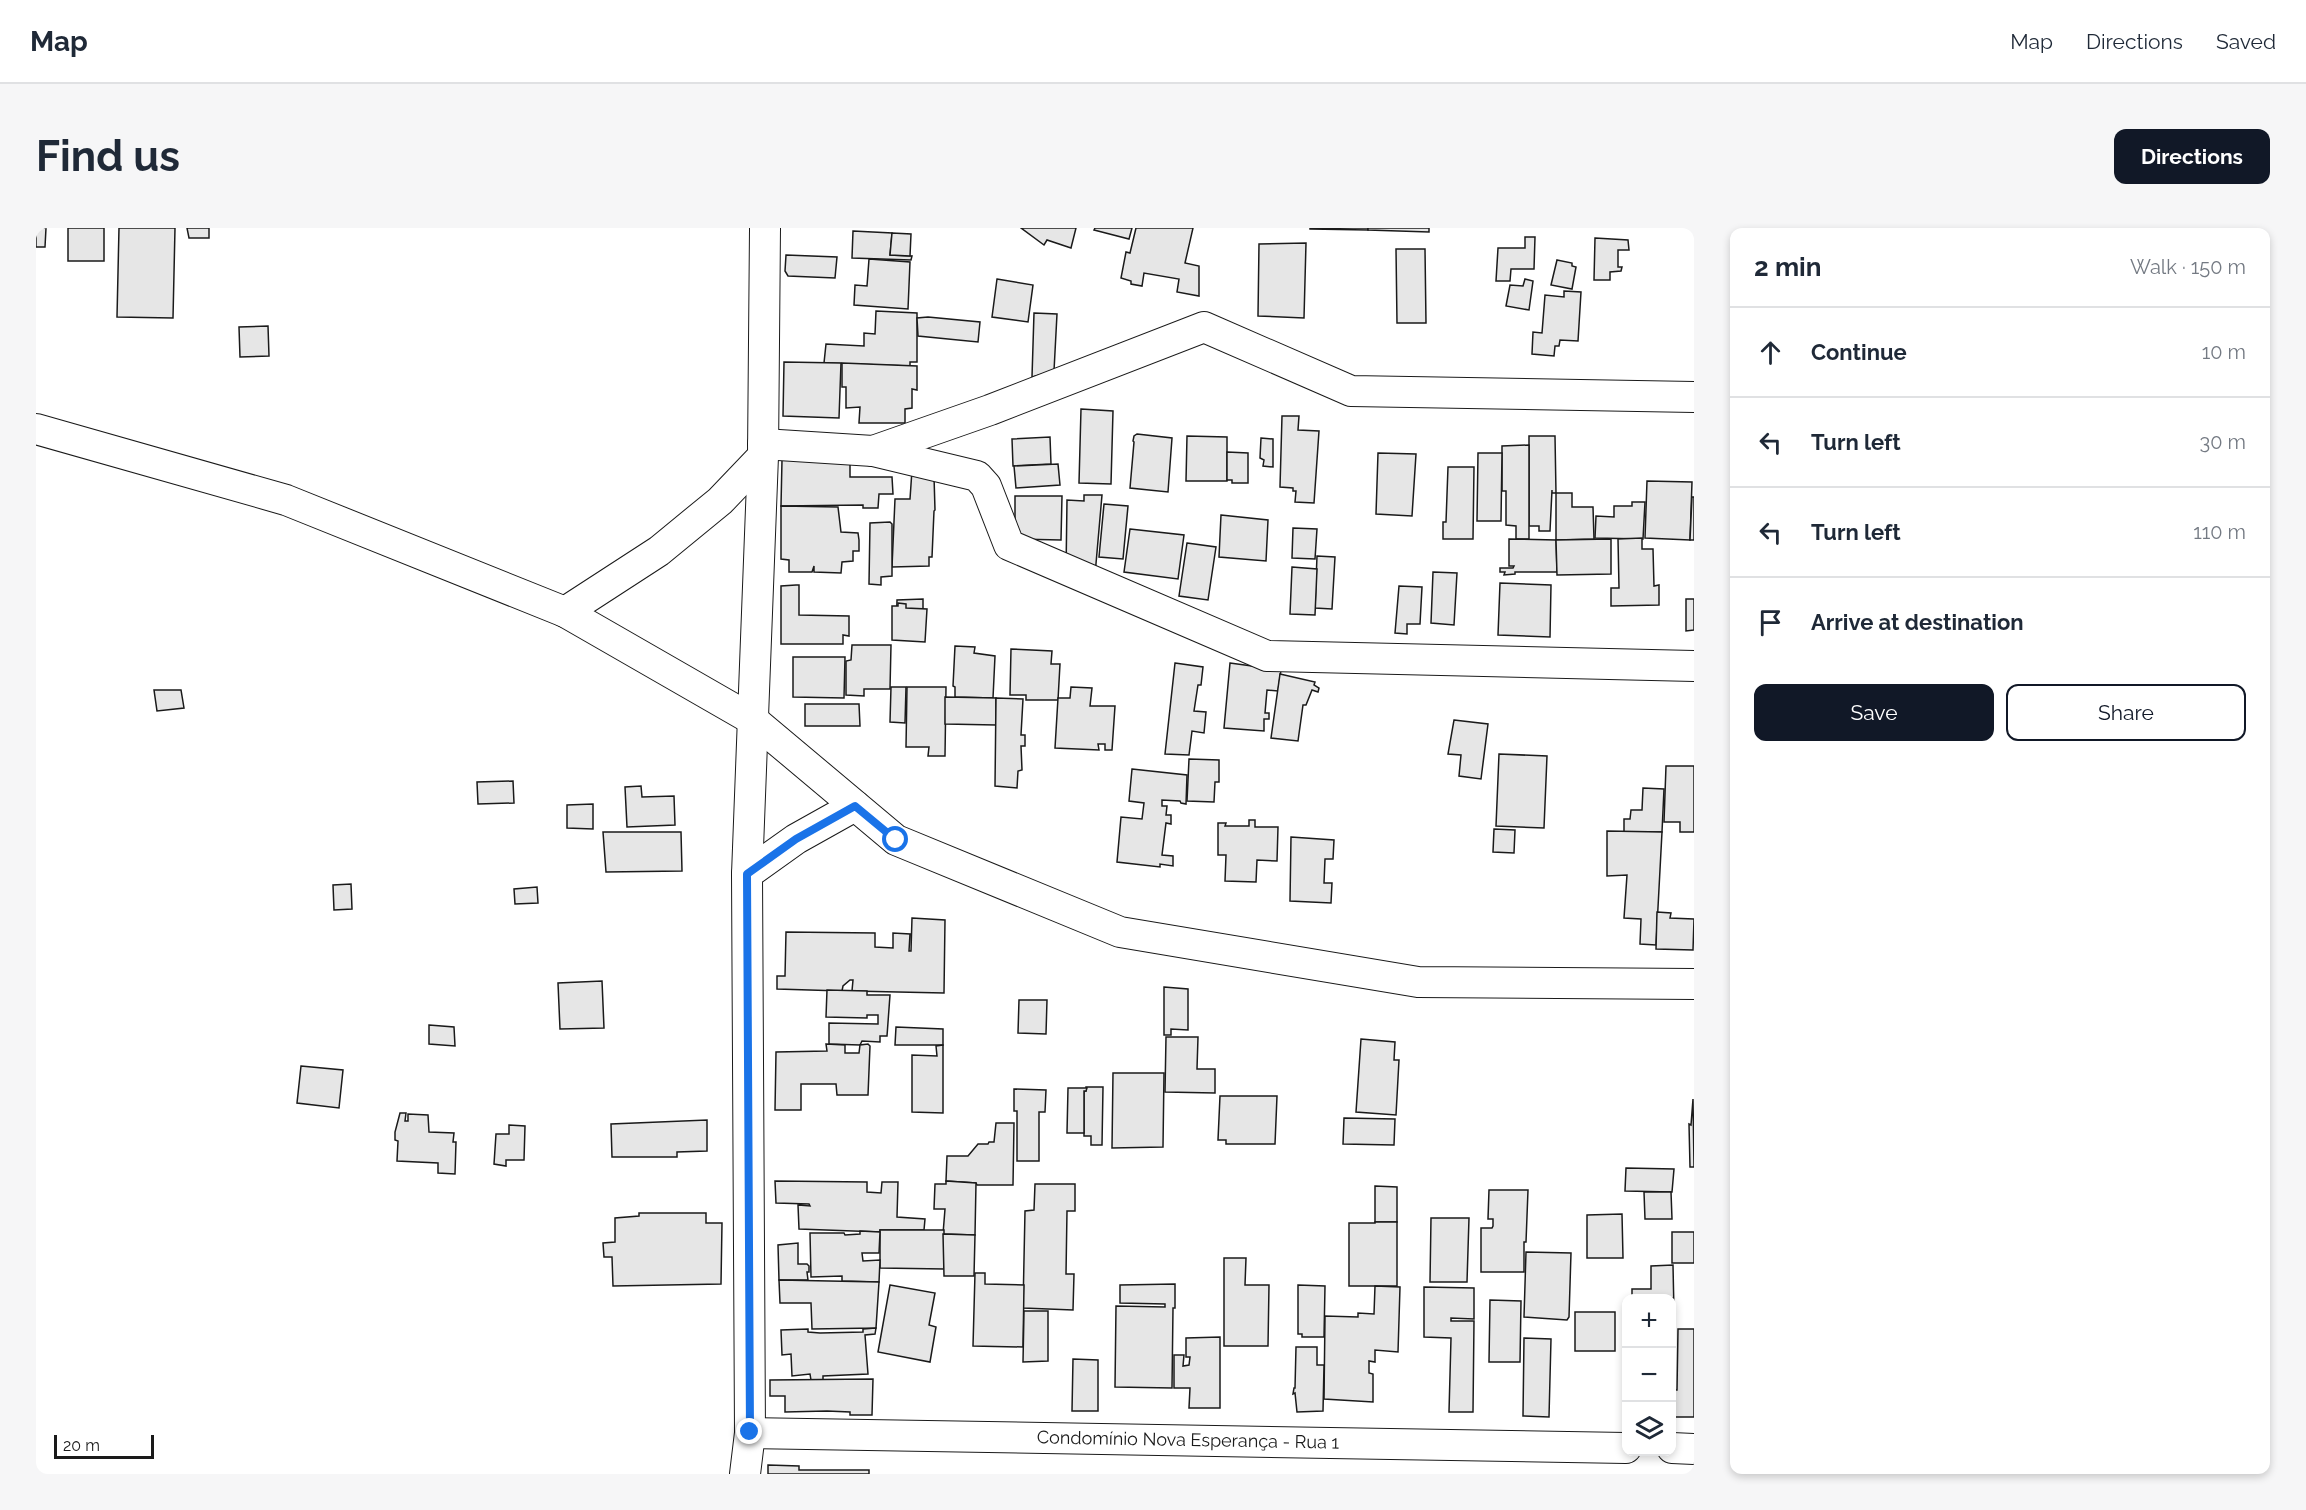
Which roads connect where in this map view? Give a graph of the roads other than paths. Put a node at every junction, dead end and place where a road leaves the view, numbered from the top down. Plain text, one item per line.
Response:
1 (765, 228) edge
2 (1694, 397) edge
3 (36, 429) edge
4 (763, 450) junction
5 (873, 451) junction
6 (565, 612) junction
7 (1694, 666) edge
8 (753, 720) junction
9 (855, 806) junction
10 (747, 874) junction
11 (1694, 984) edge
12 (750, 1432) junction
13 (1622, 1448) edge
14 (1676, 1449) edge
15 (1694, 1449) edge
16 (745, 1474) edge

1 - 4 street
2 - 5 street
3 - 6 street
4 - 5 street
4 - 6 street
4 - 8 street
5 - 7 street
6 - 8 street
8 - 9 street
8 - 10 street
9 - 10 street
9 - 11 street
10 - 12 street
12 - 13 street, Condomínio Nova Esperança - Rua 1
12 - 16 street
14 - 15 street

